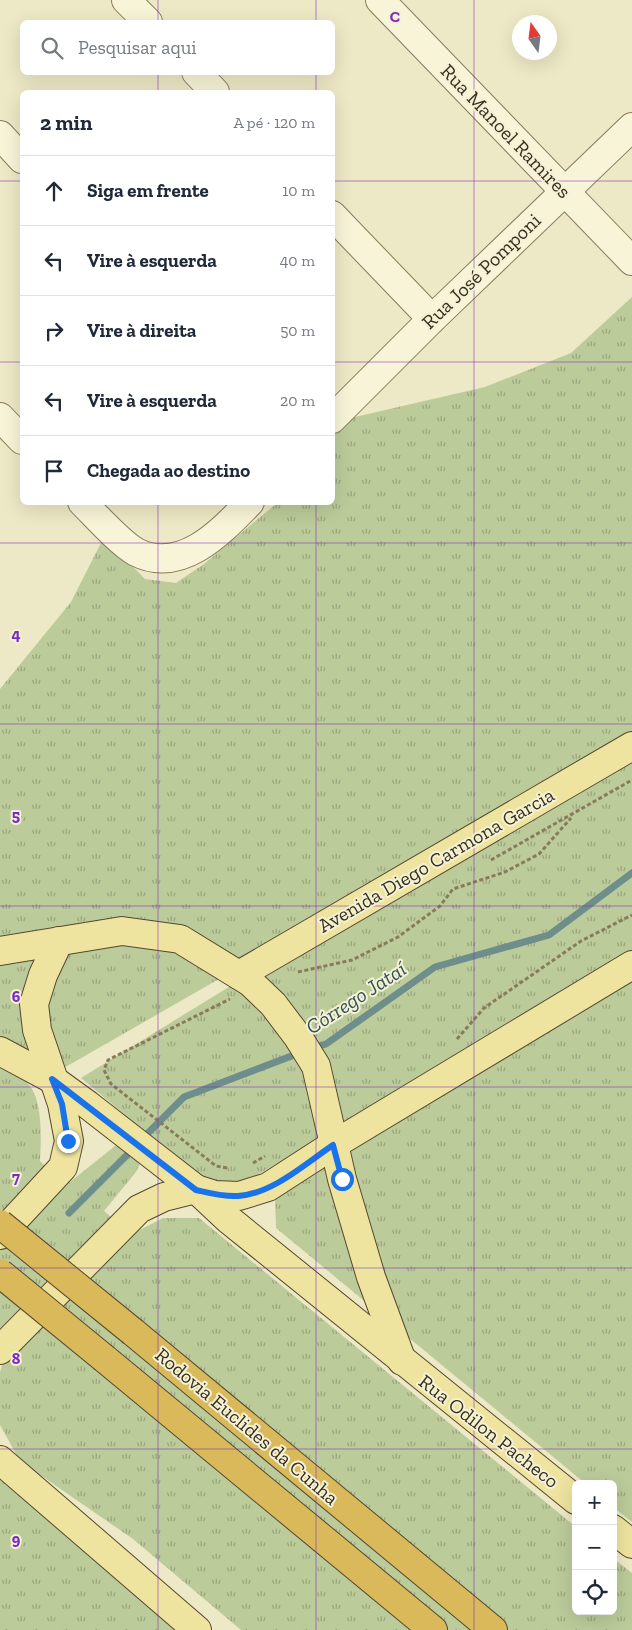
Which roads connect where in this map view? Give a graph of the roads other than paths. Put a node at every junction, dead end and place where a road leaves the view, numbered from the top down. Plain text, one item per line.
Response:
1 (126, 0) edge
2 (380, 0) edge
3 (146, 20) edge
4 (199, 75) edge
5 (213, 90) edge
6 (632, 127) edge
7 (0, 135) edge
8 (20, 157) edge
9 (563, 190) junction
10 (335, 218) edge
11 (632, 261) edge
12 (432, 318) junction
13 (335, 416) edge
14 (0, 417) edge
15 (20, 438) edge
16 (85, 505) edge
17 (247, 505) edge
18 (632, 746) edge
19 (59, 941) junction
20 (0, 951) edge
21 (632, 965) edge
22 (240, 975) junction
23 (0, 1051) edge
24 (52, 1079) junction
25 (333, 1145) junction
26 (196, 1190) junction
27 (0, 1224) edge
28 (0, 1235) edge
29 (0, 1274) edge
30 (0, 1350) edge
31 (403, 1362) junction
32 (0, 1460) edge
33 (572, 1497) edge
34 (617, 1532) edge
35 (632, 1544) edge
36 (198, 1630) edge
37 (433, 1630) edge
38 (493, 1630) edge

1 - 3 street
2 - 9 street, Rua Manoel Ramires
4 - 5 street
6 - 9 street, Rua José Pomponi
7 - 8 street
9 - 11 street, Rua Manoel Ramires
9 - 12 street, Rua José Pomponi
10 - 12 street
12 - 13 street, Rua José Pomponi
14 - 15 street
16 - 17 street
18 - 22 main road, Avenida Diego Carmona Garcia
19 - 20 main road
19 - 22 main road
19 - 24 main road
21 - 25 main road
22 - 25 main road
23 - 24 main road, Rua Odilon Pacheco
24 - 26 main road, Rua Odilon Pacheco
24 - 28 main road
25 - 26 main road
25 - 31 main road
26 - 30 main road
26 - 31 main road, Rua Odilon Pacheco
27 - 38 highway, Rodovia Euclides da Cunha, bridge
29 - 37 highway, Rodovia Euclides da Cunha, bridge
31 - 33 main road, Rua Odilon Pacheco
32 - 36 main road
34 - 35 main road

